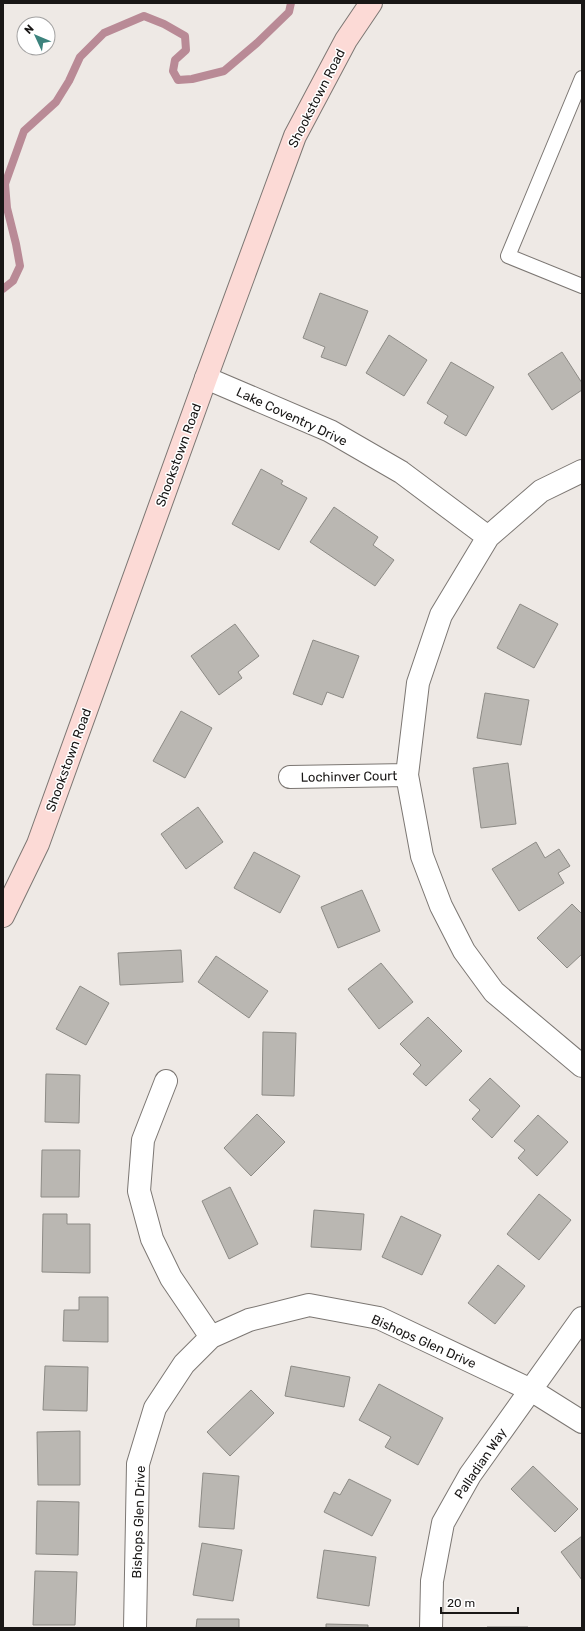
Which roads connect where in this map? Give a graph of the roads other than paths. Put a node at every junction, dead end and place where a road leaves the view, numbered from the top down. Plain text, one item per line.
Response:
1 (371, 3) edge
2 (582, 78) edge
3 (582, 286) edge
4 (206, 378) junction
5 (582, 471) edge
6 (488, 537) junction
7 (407, 775) junction
8 (290, 777) dead end
9 (3, 916) edge
10 (582, 1066) edge
11 (166, 1081) dead end
12 (582, 1318) edge
13 (211, 1337) junction
14 (531, 1390) junction
15 (582, 1422) edge
16 (135, 1628) edge
17 (431, 1628) edge

1 - 4 street, Shookstown Road
2 - 3 lane
4 - 6 street, Lake Coventry Drive
4 - 9 street, Shookstown Road
5 - 6 street
6 - 7 street
7 - 8 street, Lochinver Court
7 - 10 street
11 - 13 street
12 - 14 street, Palladian Way
13 - 14 street, Bishops Glen Drive
13 - 16 street, Bishops Glen Drive
14 - 15 street, Bishops Glen Drive
14 - 17 street, Palladian Way

